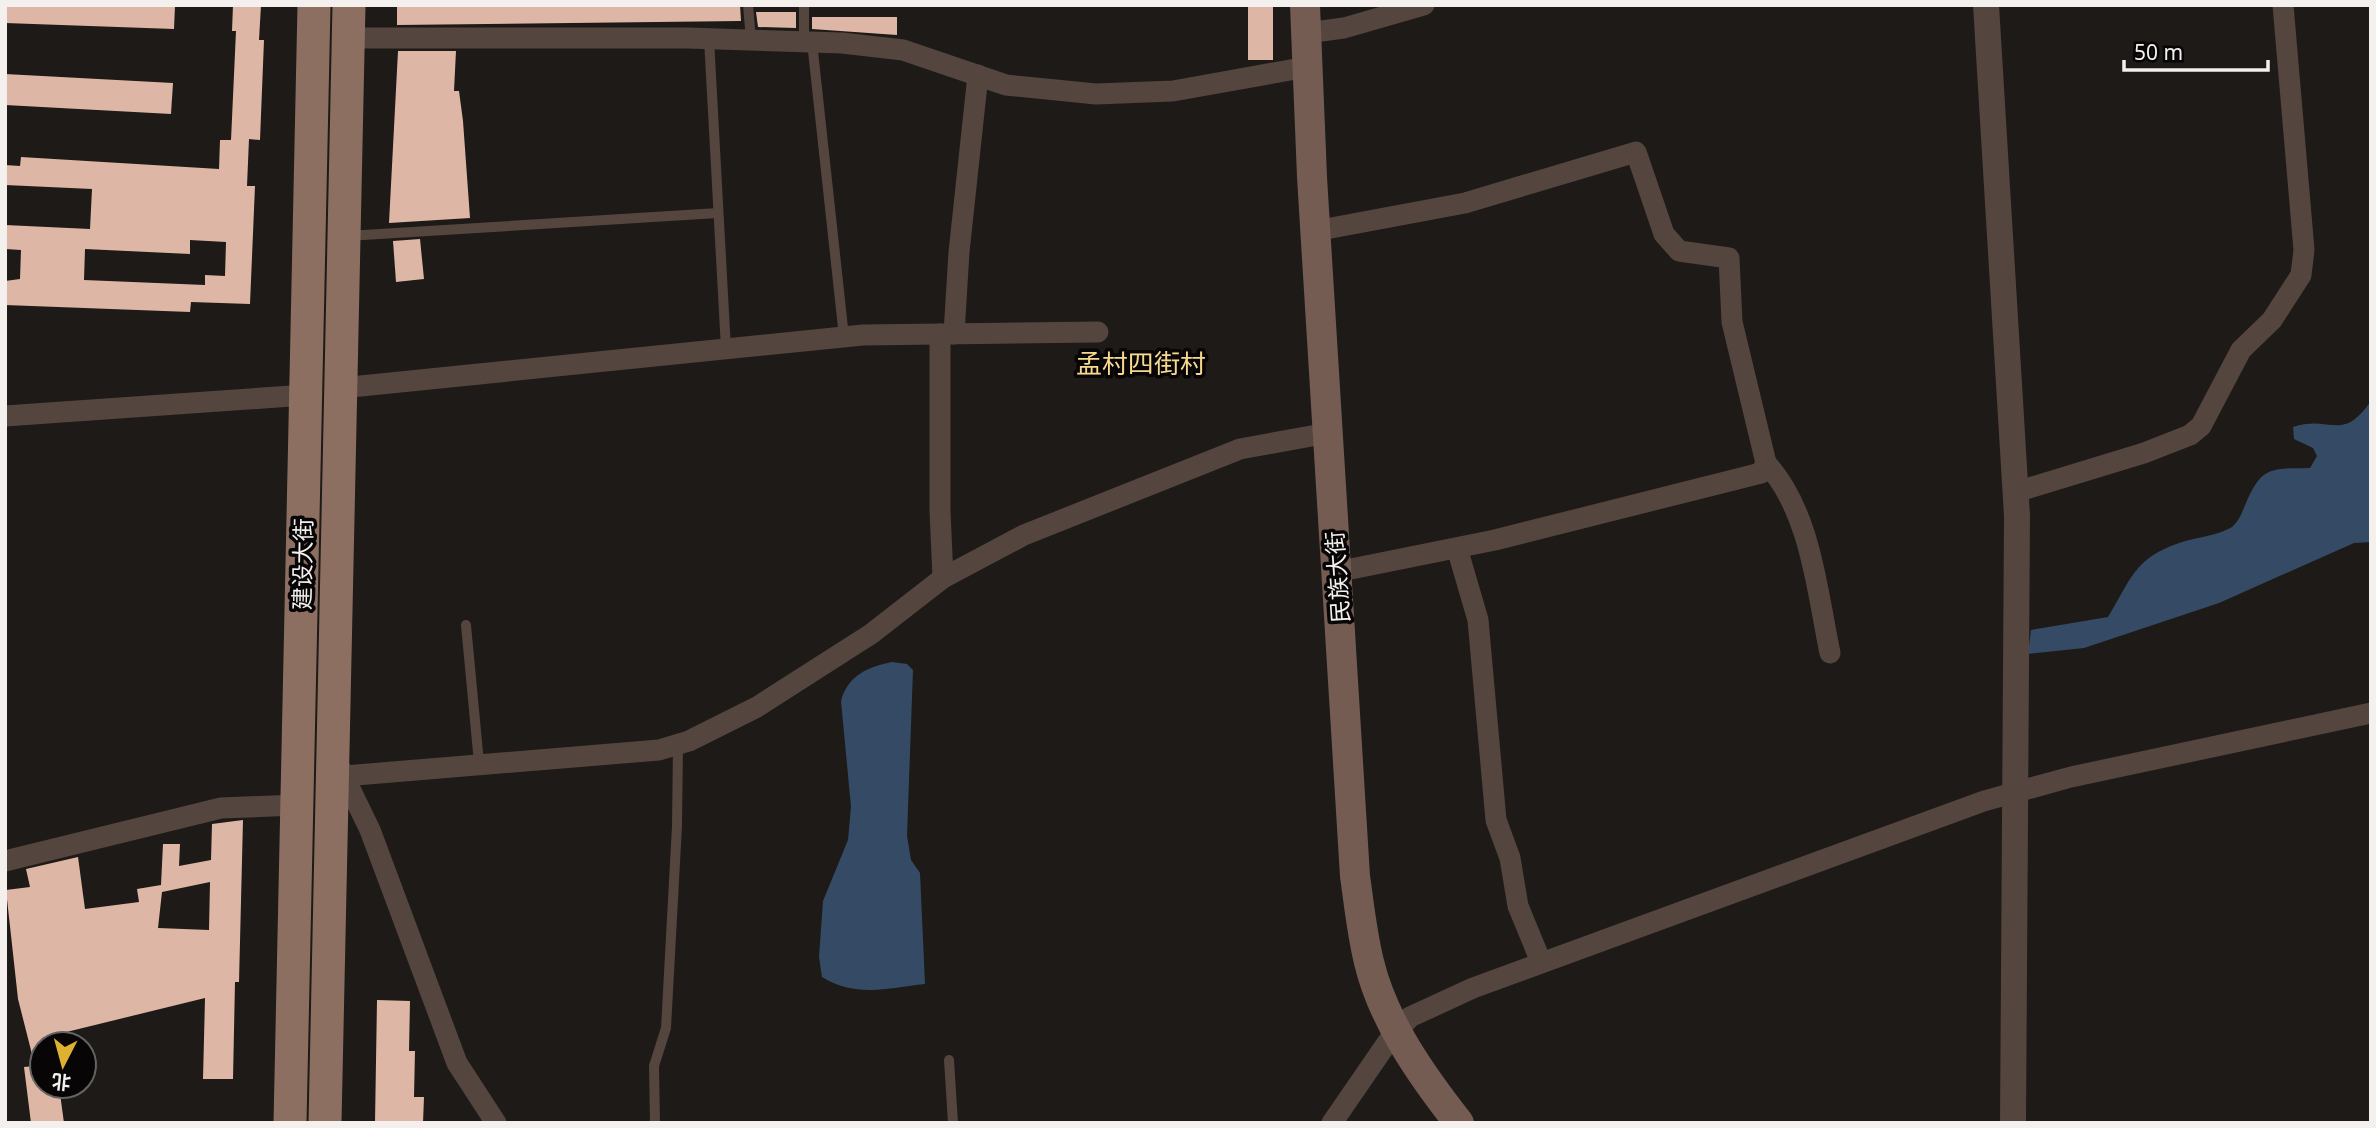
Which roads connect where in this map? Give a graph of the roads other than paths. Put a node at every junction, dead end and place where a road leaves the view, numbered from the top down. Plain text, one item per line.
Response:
1 (314, 5) edge
2 (748, 5) edge
3 (804, 5) edge
4 (1424, 5) edge
5 (1986, 5) edge
6 (2283, 5) edge
7 (1305, 19) edge
8 (349, 21) edge
9 (709, 39) junction
10 (751, 40) junction
11 (808, 42) junction
12 (1307, 67) junction
13 (978, 75) junction
14 (718, 213) junction
15 (1315, 231) junction
16 (344, 236) junction
17 (1098, 332) dead end
18 (947, 334) junction
19 (844, 337) junction
20 (726, 349) junction
21 (341, 388) junction
22 (306, 395) junction
23 (5, 416) edge
24 (1328, 433) junction
25 (1766, 463) junction
26 (2015, 492) junction
27 (1458, 548) junction
28 (1336, 572) junction
29 (943, 578) junction
30 (466, 625) dead end
31 (1830, 653) dead end
32 (2371, 713) edge
33 (678, 744) junction
34 (479, 763) junction
35 (338, 765) junction
36 (2017, 792) junction
37 (297, 805) junction
38 (5, 861) edge
39 (1541, 962) junction
40 (1397, 1031) junction
41 (949, 1060) dead end
42 (290, 1123) edge
43 (325, 1123) edge
44 (496, 1123) edge
45 (655, 1123) edge
46 (953, 1123) edge
47 (1332, 1123) edge
48 (1459, 1123) edge
49 (2013, 1123) edge

1 - 22 main road, 建设大街
2 - 10 lane
3 - 11 lane
4 - 7 street
5 - 26 street
6 - 26 street
7 - 12 main road, 民族大街
8 - 9 street
8 - 16 main road, 建设大街
9 - 10 street
9 - 14 lane
10 - 11 street
11 - 13 street
11 - 19 lane
12 - 13 street
12 - 15 main road, 民族大街
13 - 18 street
14 - 16 lane
14 - 20 lane
15 - 24 main road, 民族大街
15 - 25 street
16 - 21 main road, 建设大街
17 - 18 street
18 - 19 street
18 - 29 street
19 - 20 street
20 - 21 street
21 - 35 main road, 建设大街
22 - 23 street
22 - 37 main road, 建设大街
24 - 28 main road, 民族大街
24 - 29 street
25 - 27 street
25 - 31 street
26 - 36 street
27 - 28 street
27 - 39 street
28 - 40 main road, 民族大街
29 - 33 street
30 - 34 lane
32 - 36 street
33 - 34 street
33 - 45 lane
34 - 35 street
35 - 43 main road, 建设大街
35 - 44 street
36 - 39 street
36 - 49 street
37 - 38 street
37 - 42 main road, 建设大街
39 - 40 street
40 - 47 street
40 - 48 main road, 民族大街
41 - 46 lane

